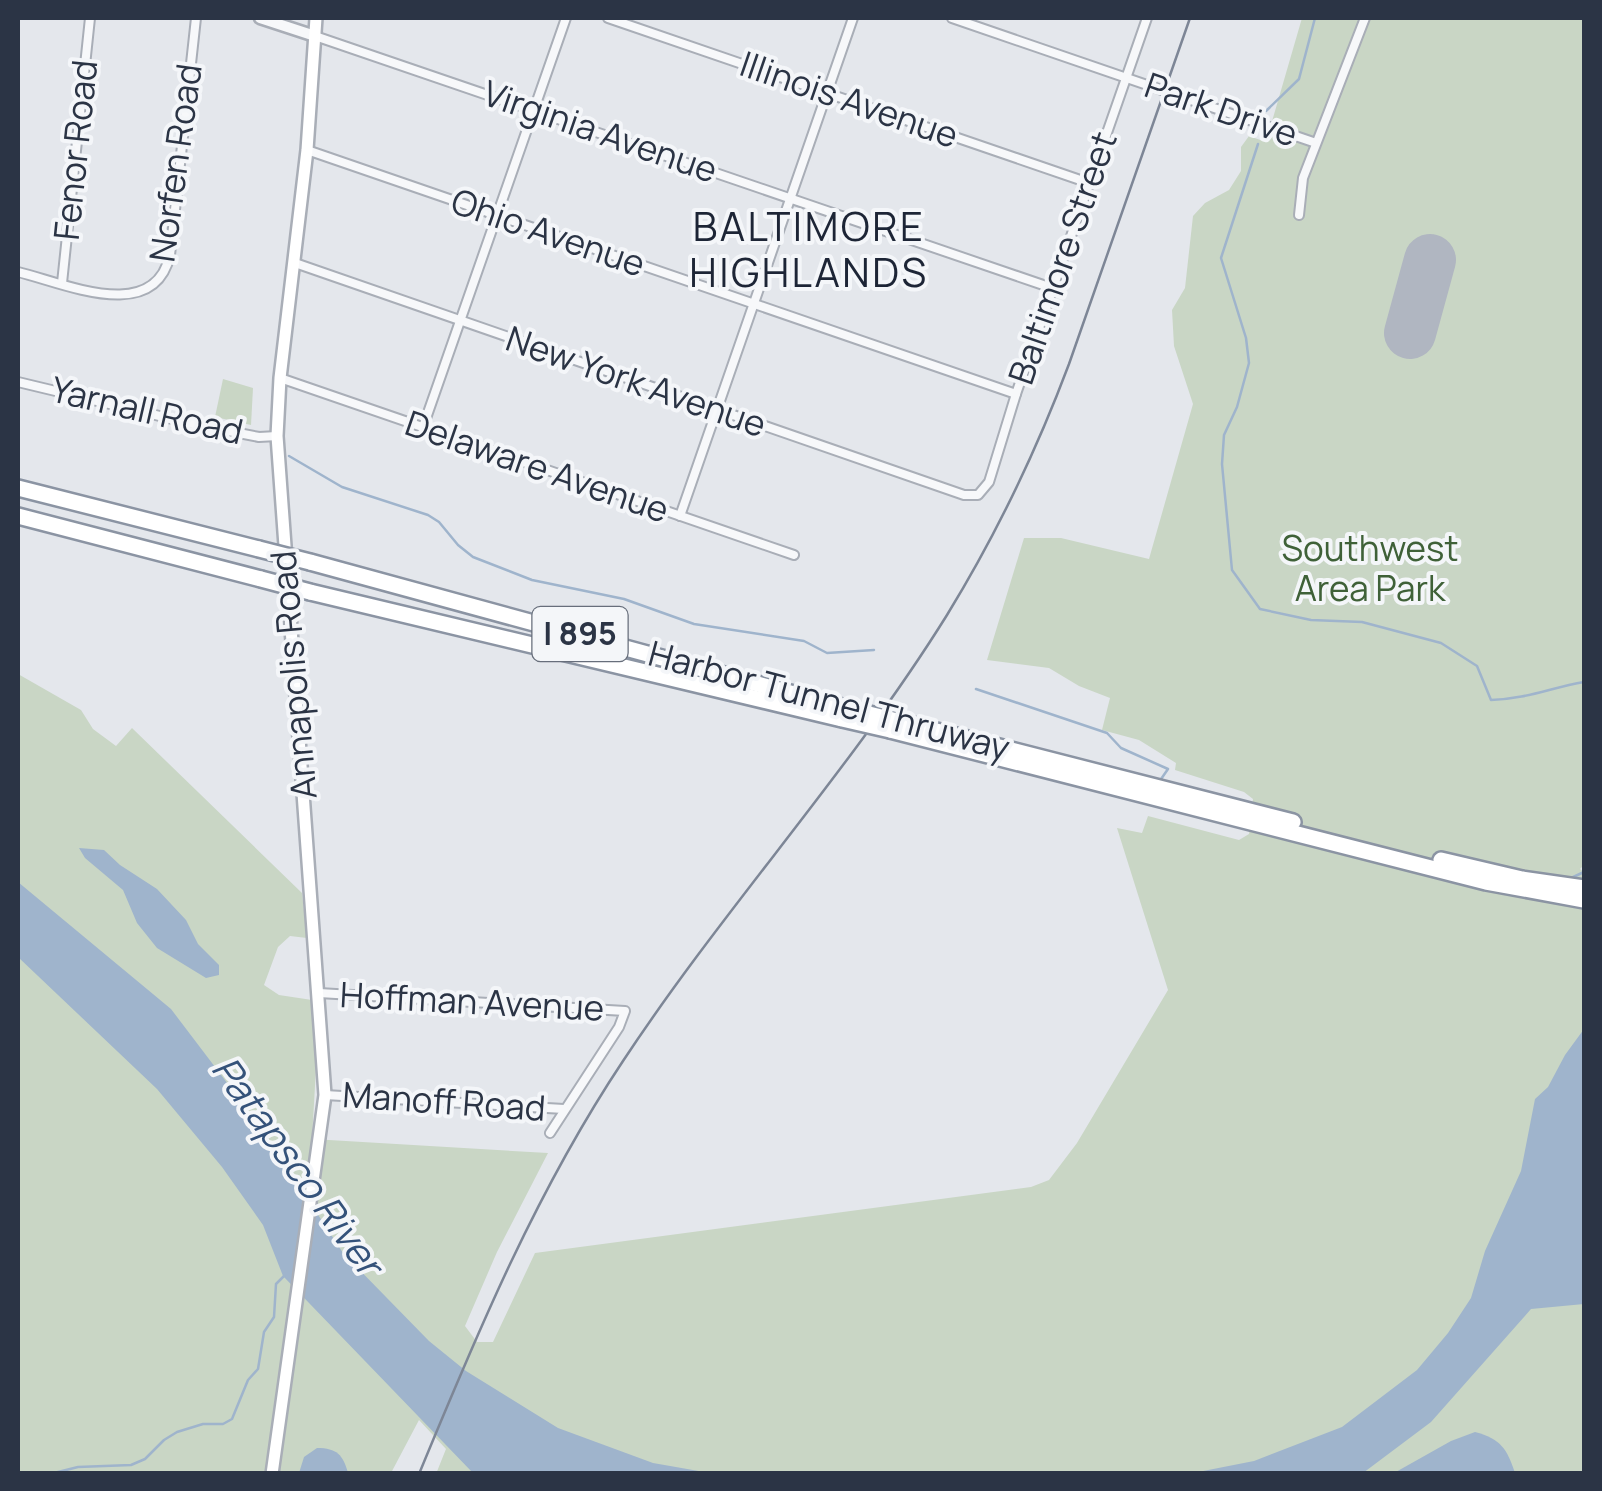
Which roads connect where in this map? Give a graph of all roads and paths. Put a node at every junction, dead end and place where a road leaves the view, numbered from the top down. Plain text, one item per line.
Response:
1 (90, 18) edge
2 (196, 18) edge
3 (260, 18) edge
4 (316, 18) edge
5 (566, 18) edge
6 (608, 18) edge
7 (852, 18) edge
8 (952, 18) edge
9 (1147, 18) edge
10 (1365, 18) edge
11 (315, 36) junction
12 (1126, 78) junction
13 (826, 93) junction
14 (534, 109) junction
15 (1316, 143) junction
16 (307, 150) junction
17 (1090, 183) junction
18 (790, 198) junction
19 (497, 215) junction
20 (1299, 215) dead end
21 (295, 263) junction
22 (18, 272) edge
23 (62, 283) junction
24 (1052, 288) junction
25 (753, 304) junction
26 (460, 321) junction
27 (280, 378) junction
28 (18, 382) edge
29 (1016, 394) junction
30 (716, 410) junction
31 (424, 427) junction
32 (277, 436) junction
33 (18, 488) edge
34 (978, 495) joint
35 (18, 516) edge
36 (680, 516) junction
37 (794, 555) dead end
38 (846, 714) junction
39 (1091, 776) junction
40 (1584, 888) edge
41 (1584, 900) edge
42 (319, 993) junction
43 (325, 1094) junction
44 (564, 1109) junction
45 (550, 1133) dead end
46 (272, 1474) edge

1 - 23 street, Fenor Road
2 - 23 street, Norfen Road
3 - 11 street, Virginia Avenue
4 - 11 main road, Annapolis Road
5 - 14 street
6 - 13 street, Illinois Avenue
7 - 13 street
8 - 12 street, Park Drive
9 - 12 street, Baltimore Street
10 - 15 street, Park Drive
11 - 14 street, Virginia Avenue
11 - 16 main road, Annapolis Road
12 - 15 street, Park Drive
12 - 17 street, Baltimore Street
13 - 17 street, Illinois Avenue
13 - 18 street
14 - 18 street, Virginia Avenue
14 - 19 street
15 - 20 street, Park Drive
16 - 19 street, Ohio Avenue
16 - 21 main road, Annapolis Road
17 - 24 street, Baltimore Street
18 - 24 street, Virginia Avenue
18 - 25 street
19 - 25 street, Ohio Avenue
19 - 26 street
21 - 26 street, New York Avenue
21 - 27 main road, Annapolis Road
22 - 23 street, Norfen Road
24 - 29 street, Baltimore Street
25 - 29 street, Ohio Avenue
25 - 30 street
26 - 30 street, New York Avenue
26 - 31 street
27 - 31 street, Delaware Avenue
27 - 32 main road, Annapolis Road
28 - 32 street, Yarnall Road
29 - 34 street, Baltimore Street
30 - 34 street, New York Avenue
30 - 36 street
31 - 36 street, Delaware Avenue
32 - 42 main road, Annapolis Road
33 - 38 highway, Harbor Tunnel Thruway / I 895, bridge
35 - 38 highway, Harbor Tunnel Thruway / I 895, bridge
36 - 37 street, Delaware Avenue
38 - 39 highway, Harbor Tunnel Thruway / I 895, bridge
39 - 40 highway, Harbor Tunnel Thruway / I 895
39 - 41 highway, Harbor Tunnel Thruway / I 895
42 - 43 main road, Annapolis Road
42 - 44 street, Hoffman Avenue
43 - 44 street, Manoff Road
43 - 46 main road, Annapolis Road
44 - 45 street

